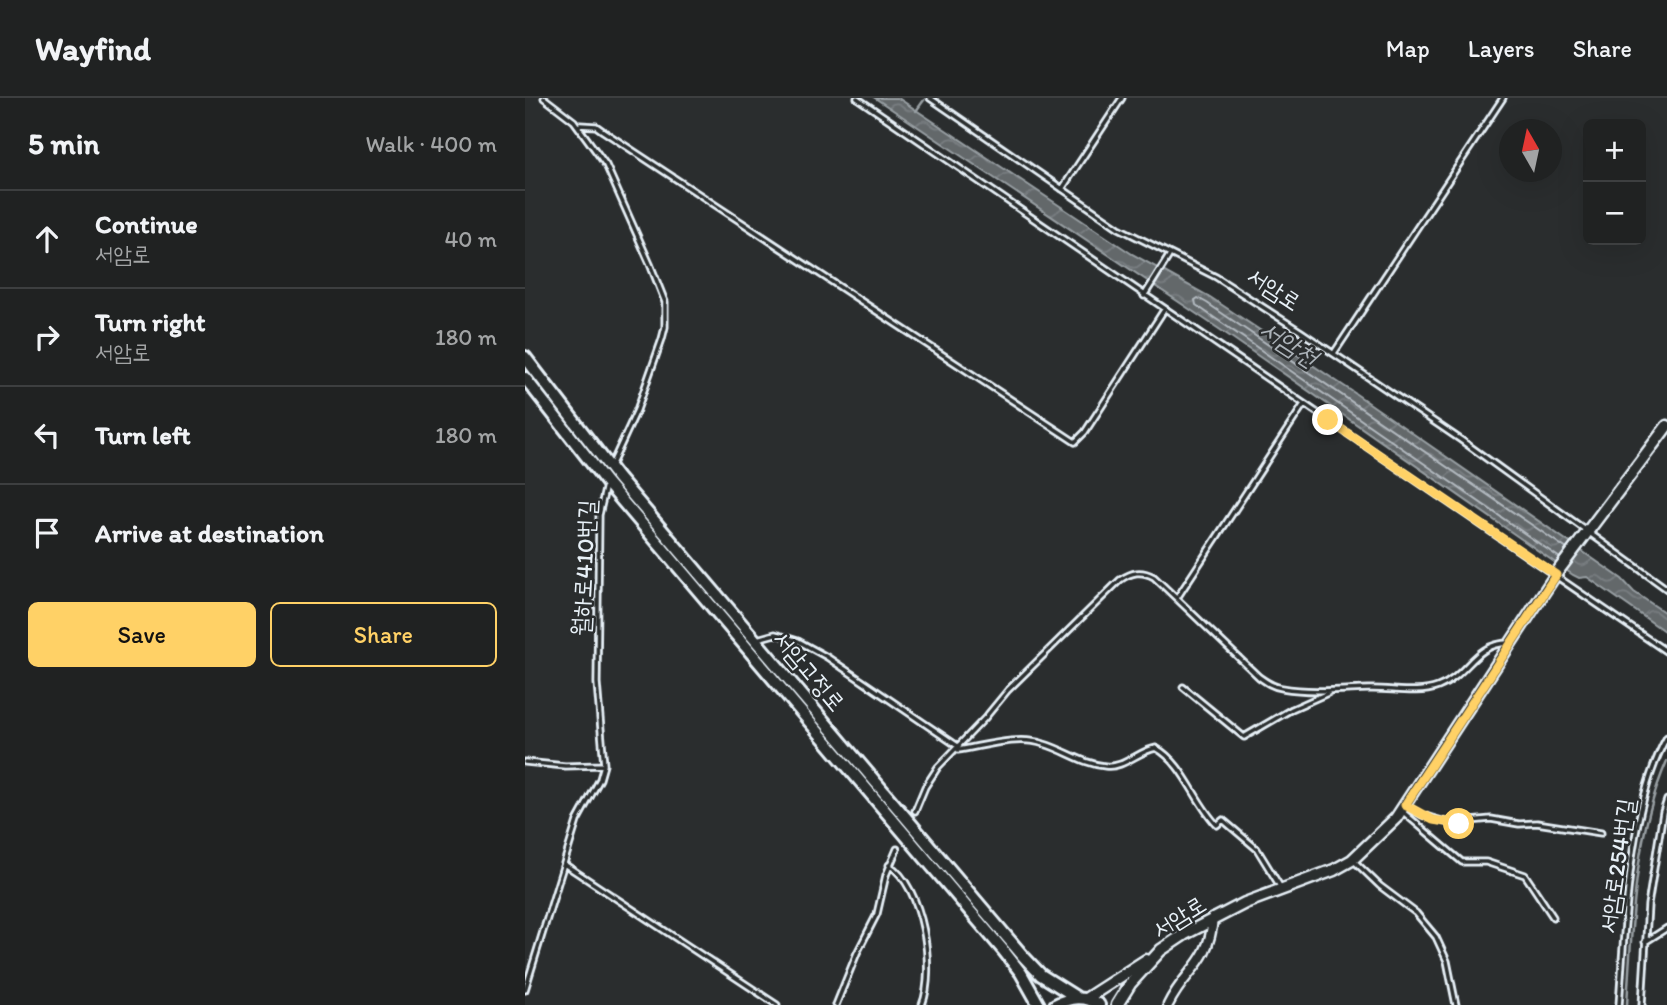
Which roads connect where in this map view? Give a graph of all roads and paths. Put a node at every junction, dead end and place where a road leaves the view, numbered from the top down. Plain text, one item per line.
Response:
1 (544, 98) edge
2 (857, 98) edge
3 (930, 98) edge
4 (1122, 98) edge
5 (1503, 98) edge
6 (578, 125) junction
7 (1062, 189) junction
8 (1168, 258) junction
9 (1144, 296) junction
10 (1164, 310) junction
11 (1333, 353) junction
12 (525, 357) edge
13 (525, 378) edge
14 (1304, 404) junction
15 (1667, 426) edge
16 (610, 468) junction
17 (607, 483) junction
18 (1588, 531) junction
19 (1557, 573) junction
20 (1667, 589) edge
21 (1177, 598) junction
22 (755, 639) junction
23 (1511, 643) junction
24 (1667, 652) edge
25 (1182, 687) dead end
26 (1329, 692) junction
27 (1667, 737) edge
28 (957, 749) junction
29 (525, 762) edge
30 (604, 765) junction
31 (1667, 800) edge
32 (1403, 808) junction
33 (915, 811) dead end
34 (1601, 833) dead end
35 (897, 849) dead end
36 (1352, 860) junction
37 (564, 864) junction
38 (889, 865) junction
39 (1282, 890) junction
40 (1553, 917) dead end
41 (1213, 918) junction
42 (1667, 928) edge
43 (1645, 942) junction
44 (1161, 950) junction
45 (525, 990) edge
46 (1081, 998) junction
47 (777, 1005) edge
48 (836, 1005) edge
49 (922, 1005) edge
50 (1038, 1005) edge
51 (1055, 1005) edge
52 (1099, 1005) edge
53 (1117, 1005) edge
54 (1168, 1005) edge
55 (1456, 1005) edge
56 (1619, 1005) edge
57 (1642, 1005) edge

1 - 6 lane, 월하로410번길
2 - 9 lane
3 - 7 lane, 서암로
4 - 7 lane
5 - 11 lane
6 - 10 lane
6 - 16 lane, 월하로410번길
7 - 8 lane, 서암로
8 - 9 lane
8 - 11 lane, 서암로
9 - 10 lane
10 - 14 lane
11 - 18 lane, 서암로
12 - 16 main road, 서암고정로
13 - 17 main road, 서암고정로
14 - 19 lane
14 - 21 lane
15 - 18 street, 서암로
16 - 17 lane, 월하로410번길
16 - 22 main road, 서암고정로
17 - 30 lane, 월하로410번길
17 - 50 main road, 서암고정로
18 - 19 street, 서암로
18 - 20 lane, 서암로
19 - 23 street, 서암로
19 - 24 lane
21 - 26 lane
21 - 28 lane
22 - 28 lane
22 - 46 main road, 서암고정로
23 - 26 lane
23 - 32 street, 서암로
25 - 26 lane
27 - 56 lane, 서암로254번길
28 - 33 lane
28 - 39 lane
29 - 30 lane
30 - 37 lane, 월하로410번길
31 - 43 lane
32 - 34 lane
32 - 36 street, 서암로
32 - 40 lane
35 - 38 lane
36 - 39 street, 서암로
36 - 55 lane
37 - 45 lane, 월하로410번길
37 - 47 lane
38 - 48 lane
38 - 49 lane
39 - 41 street, 서암로
41 - 44 street, 서암로
41 - 54 street
42 - 43 lane
43 - 57 lane
44 - 46 street
44 - 53 street, 서암로
46 - 51 main road
46 - 52 main road, 서암고정로

